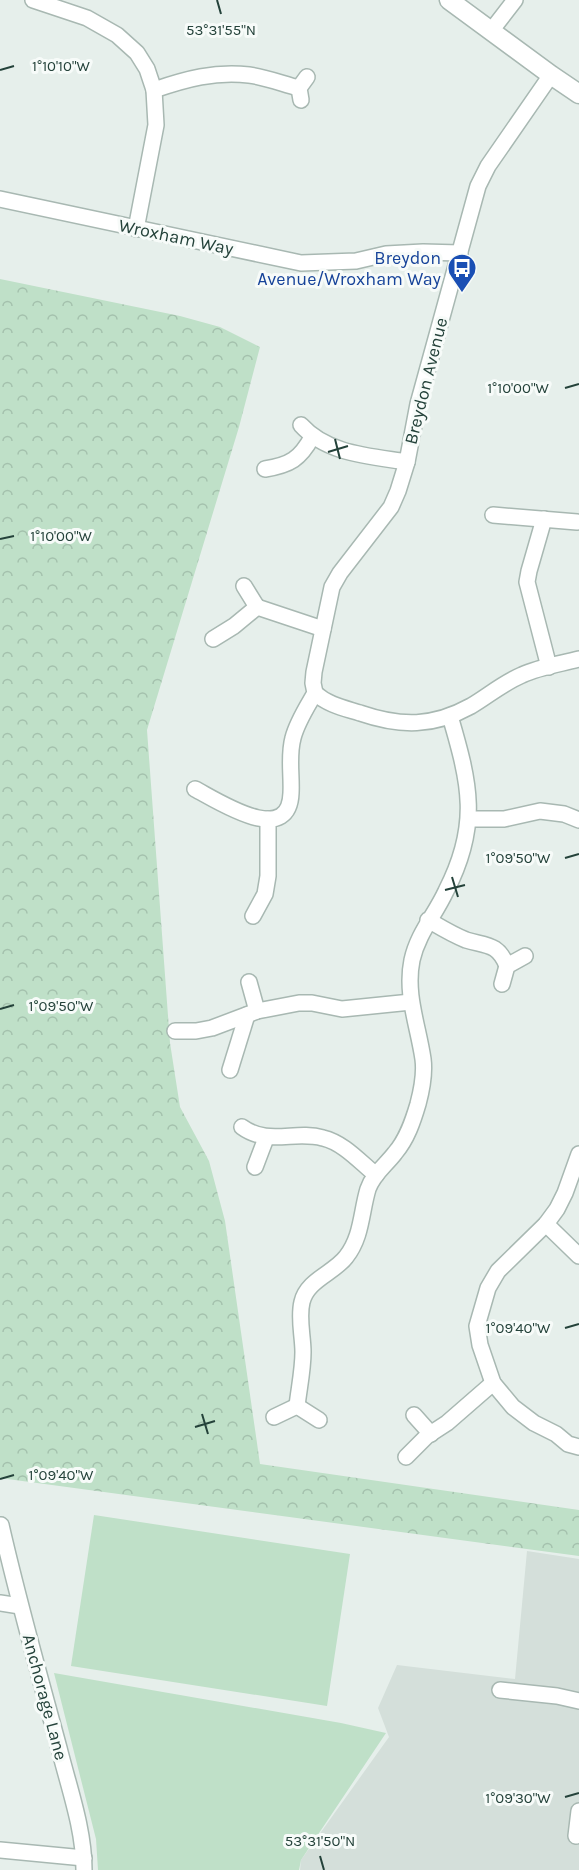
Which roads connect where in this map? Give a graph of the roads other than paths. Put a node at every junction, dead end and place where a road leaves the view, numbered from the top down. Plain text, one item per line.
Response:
1 (33, 0) edge
2 (449, 0) edge
3 (515, 0) edge
4 (491, 31) junction
5 (551, 75) junction
6 (302, 88) dead end
7 (154, 90) junction
8 (579, 94) edge
9 (0, 199) edge
10 (136, 229) junction
11 (460, 253) junction
12 (301, 425) dead end
13 (312, 437) junction
14 (407, 462) junction
15 (265, 469) dead end
16 (493, 515) dead end
17 (544, 519) junction
18 (577, 522) dead end
19 (244, 586) dead end
20 (257, 607) junction
21 (323, 629) junction
22 (213, 639) dead end
23 (579, 659) edge
24 (549, 667) junction
25 (315, 693) junction
26 (450, 716) junction
27 (195, 789) dead end
28 (268, 819) junction
29 (469, 819) junction
30 (579, 820) edge
31 (253, 916) dead end
32 (428, 920) junction
33 (525, 956) dead end
34 (507, 966) junction
35 (249, 982) dead end
36 (502, 984) dead end
37 (411, 1002) junction
38 (252, 1013) junction
39 (175, 1031) dead end
40 (230, 1070) dead end
41 (242, 1127) dead end
42 (266, 1138) junction
43 (579, 1154) edge
44 (255, 1167) dead end
45 (375, 1175) junction
46 (546, 1224) junction
47 (579, 1256) edge
48 (493, 1383) junction
49 (297, 1406) junction
50 (414, 1415) dead end
51 (274, 1417) dead end
52 (319, 1420) dead end
53 (431, 1434) junction
54 (579, 1447) edge
55 (406, 1457) dead end
56 (0, 1525) edge
57 (0, 1603) edge
58 (20, 1606) junction
59 (500, 1690) dead end
60 (579, 1701) edge
61 (579, 1811) edge
62 (576, 1836) dead end
63 (0, 1850) edge
64 (84, 1864) edge

1 - 7 street
2 - 4 street
3 - 4 street
4 - 5 street
5 - 8 street
5 - 11 street, Breydon Avenue
6 - 7 street
7 - 10 street
9 - 10 street, Wroxham Way
10 - 11 street, Wroxham Way
11 - 14 street, Breydon Avenue
12 - 13 street
13 - 14 street
13 - 15 street
14 - 21 street, Breydon Avenue
16 - 17 street
17 - 18 street
17 - 24 street
19 - 20 street
20 - 21 street
20 - 22 street
21 - 25 street, Breydon Avenue
23 - 24 street
24 - 26 street
25 - 26 street
25 - 28 street
26 - 29 street
27 - 28 street
28 - 31 street
29 - 30 street
29 - 32 street
32 - 34 street
32 - 37 street
33 - 34 street
34 - 36 street
35 - 38 street
37 - 38 street
37 - 45 street
38 - 39 street
38 - 40 street
41 - 42 street
42 - 44 street
42 - 45 street
43 - 46 street
45 - 49 street
46 - 47 street
46 - 48 street
48 - 53 street
48 - 54 street
49 - 51 street
49 - 52 street
50 - 53 street
53 - 55 street
56 - 58 street, Anchorage Lane
57 - 58 street
58 - 64 street, Anchorage Lane
59 - 60 street
61 - 62 street
63 - 64 street

